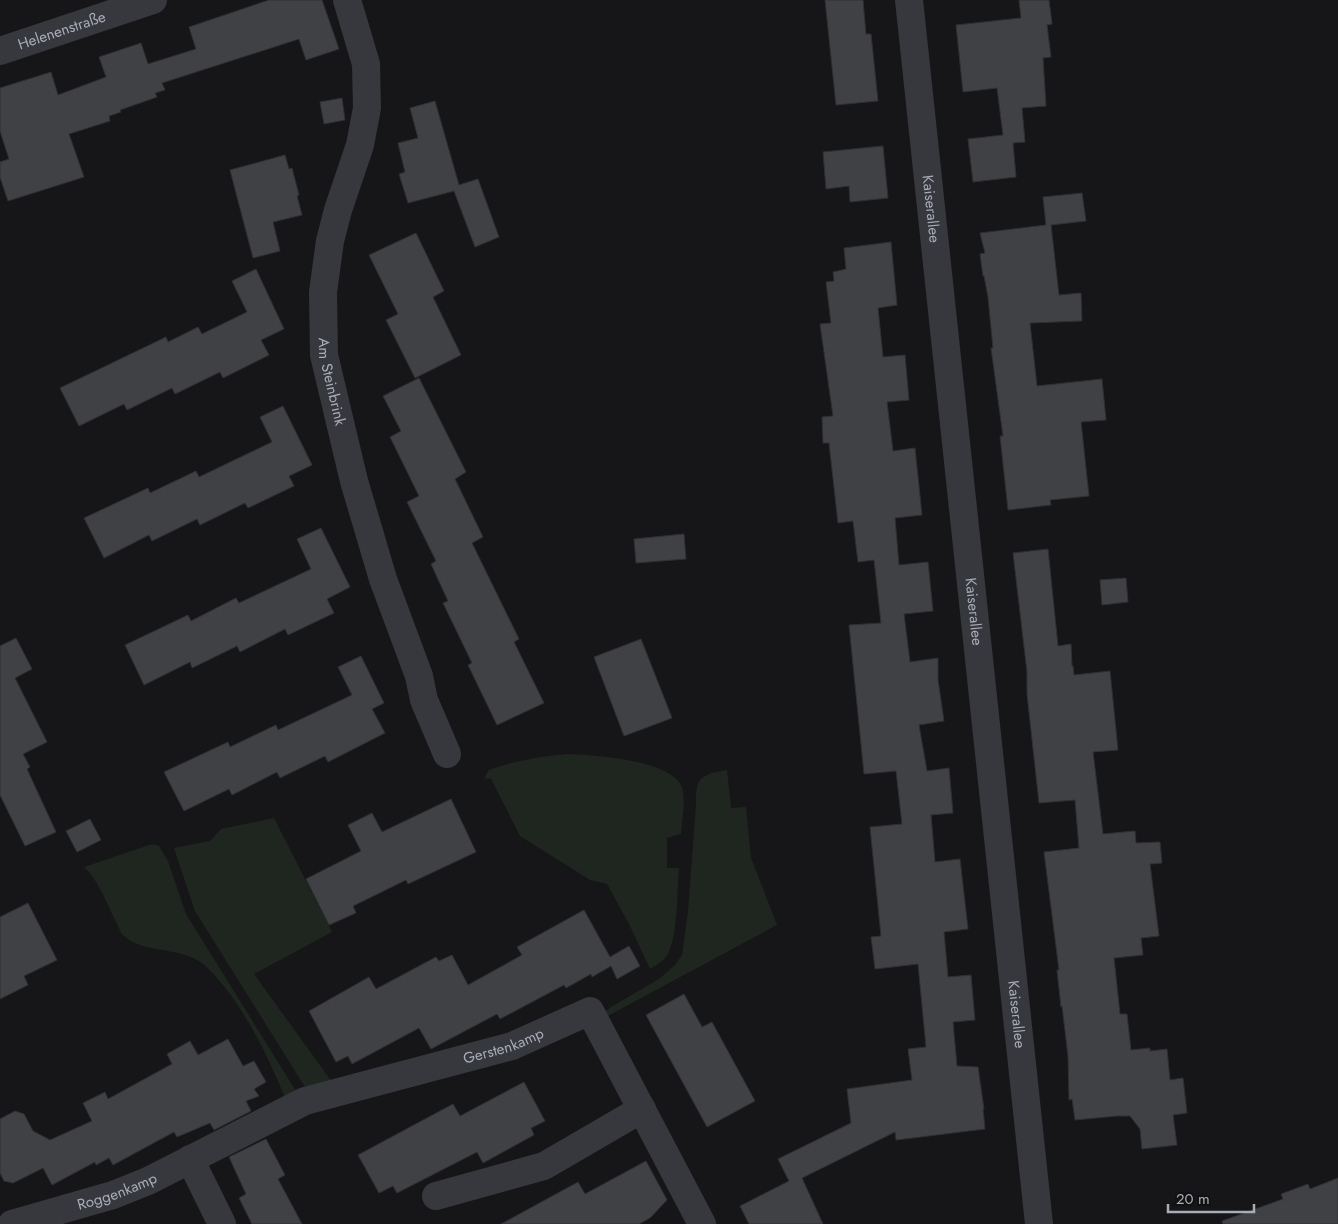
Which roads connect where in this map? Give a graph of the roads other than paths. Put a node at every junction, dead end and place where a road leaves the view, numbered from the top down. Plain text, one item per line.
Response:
1 (153, 0) edge
2 (347, 0) edge
3 (909, 0) edge
4 (0, 51) edge
5 (447, 754) dead end
6 (305, 1101) joint
7 (642, 1109) junction
8 (190, 1159) junction
9 (436, 1196) dead end
10 (693, 1221) edge
11 (12, 1224) edge
12 (222, 1224) edge
13 (1039, 1224) edge

1 - 4 street, Helenenstraße
2 - 5 street, Am Steinbrink
3 - 13 street, Kaiserallee
6 - 7 street, Gerstenkamp
6 - 8 street, Roggenkamp
7 - 9 street
7 - 10 street, Gerstenkamp
8 - 11 street, Roggenkamp
8 - 12 street

